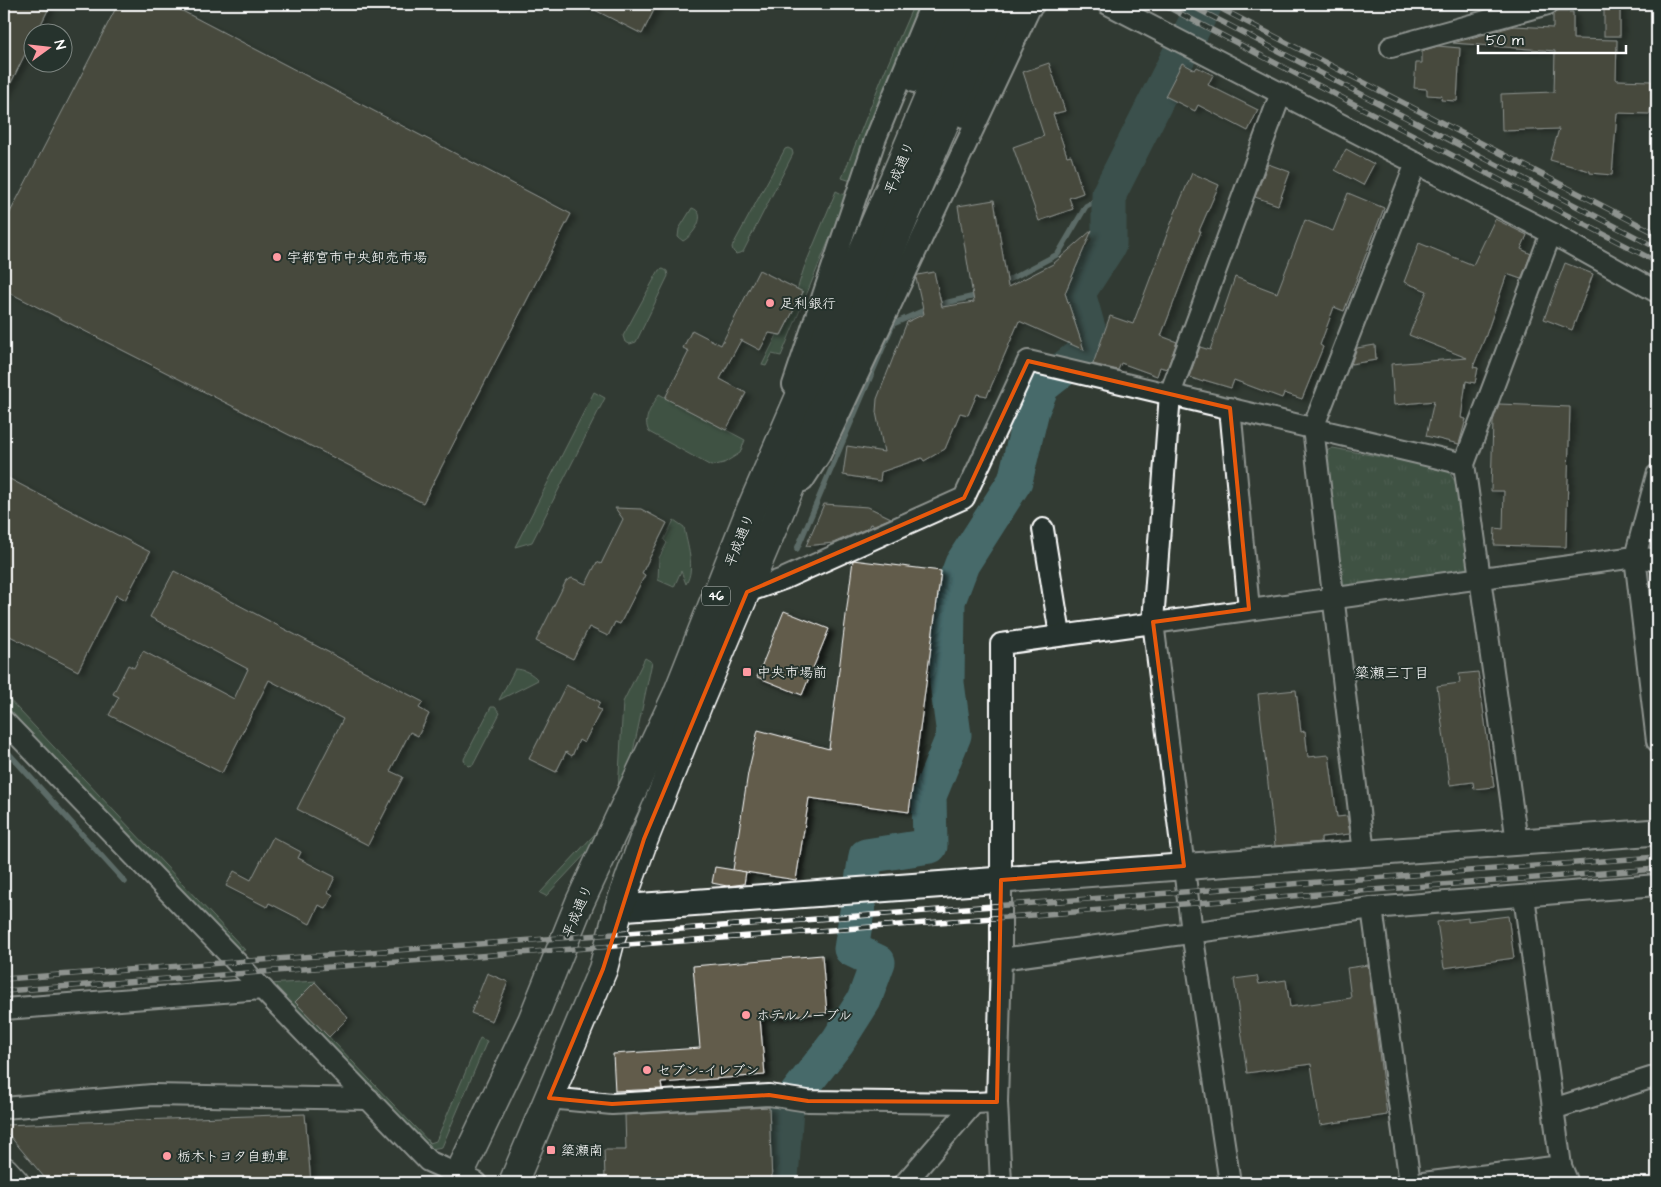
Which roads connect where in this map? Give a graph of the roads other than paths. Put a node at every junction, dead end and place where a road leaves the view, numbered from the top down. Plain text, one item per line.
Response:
1 (931, 4) edge
2 (947, 4) edge
3 (968, 4) edge
4 (995, 4) edge
5 (1012, 4) edge
6 (1034, 4) edge
7 (1108, 4) edge
8 (1548, 4) edge
9 (1391, 47) dead end
10 (1281, 93) junction
11 (875, 140) junction
12 (902, 161) junction
13 (1416, 163) junction
14 (950, 178) junction
15 (1551, 233) junction
16 (1657, 292) edge
17 (1170, 394) junction
18 (1230, 408) junction
19 (1314, 428) junction
20 (1464, 464) junction
21 (1657, 475) edge
22 (773, 527) junction
23 (1043, 529) dead end
24 (1635, 557) junction
25 (1657, 560) edge
26 (1480, 578) junction
27 (747, 592) junction
28 (1334, 598) junction
29 (1249, 609) junction
30 (1153, 622) junction
31 (1060, 635) junction
32 (4, 721) edge
33 (1657, 741) edge
34 (1657, 832) edge
35 (1517, 842) junction
36 (1364, 853) junction
37 (1184, 866) junction
38 (1001, 880) junction
39 (1657, 885) edge
40 (1524, 896) junction
41 (619, 908) junction
42 (1372, 908) junction
43 (1192, 932) junction
44 (1001, 959) junction
45 (263, 989) junction
46 (4, 1009) edge
47 (1657, 1076) edge
48 (549, 1098) junction
49 (369, 1099) junction
50 (997, 1102) junction
51 (974, 1104) junction
52 (4, 1108) edge
53 (1553, 1109) junction
54 (4, 1171) edge
55 (1565, 1175) edge
56 (463, 1180) edge
57 (15, 1183) edge
58 (513, 1183) edge
59 (905, 1183) edge
60 (1001, 1183) edge
61 (1230, 1183) edge
62 (1410, 1183) edge
63 (1423, 1183) edge

1 - 11 street
2 - 11 street
3 - 12 main road, 平成通り / 46
4 - 22 main road, 平成通り / 46
5 - 14 street
6 - 14 street
7 - 10 street
8 - 9 street
10 - 13 street
10 - 17 street
11 - 12 street
12 - 56 main road, 平成通り / 46
13 - 15 street
13 - 19 street
14 - 22 street
15 - 16 street
15 - 20 street
17 - 18 street
17 - 27 street
17 - 30 street
18 - 19 street
18 - 29 street
19 - 20 street
19 - 28 street
20 - 26 street
21 - 24 street
22 - 27 main road, 平成通り / 46
23 - 31 street
24 - 25 street
24 - 26 street
24 - 33 street
26 - 28 street
26 - 35 street
27 - 41 main road, 平成通り / 46
28 - 29 street
28 - 36 street
29 - 30 street
30 - 31 street
30 - 37 street
31 - 38 street
32 - 45 street
34 - 35 street
35 - 36 street
36 - 37 street
37 - 38 street
37 - 43 street
38 - 41 street
38 - 44 street
39 - 40 street
40 - 42 street
40 - 53 street
41 - 48 main road, 平成通り / 46
42 - 43 street
42 - 62 street
43 - 44 street
43 - 61 street
44 - 50 street
45 - 46 street
45 - 49 street
47 - 53 street
48 - 51 street
48 - 58 main road, 平成通り / 46
49 - 52 street
49 - 56 street
50 - 51 street
50 - 60 street
51 - 59 street
53 - 55 street
54 - 57 main road
55 - 63 street

